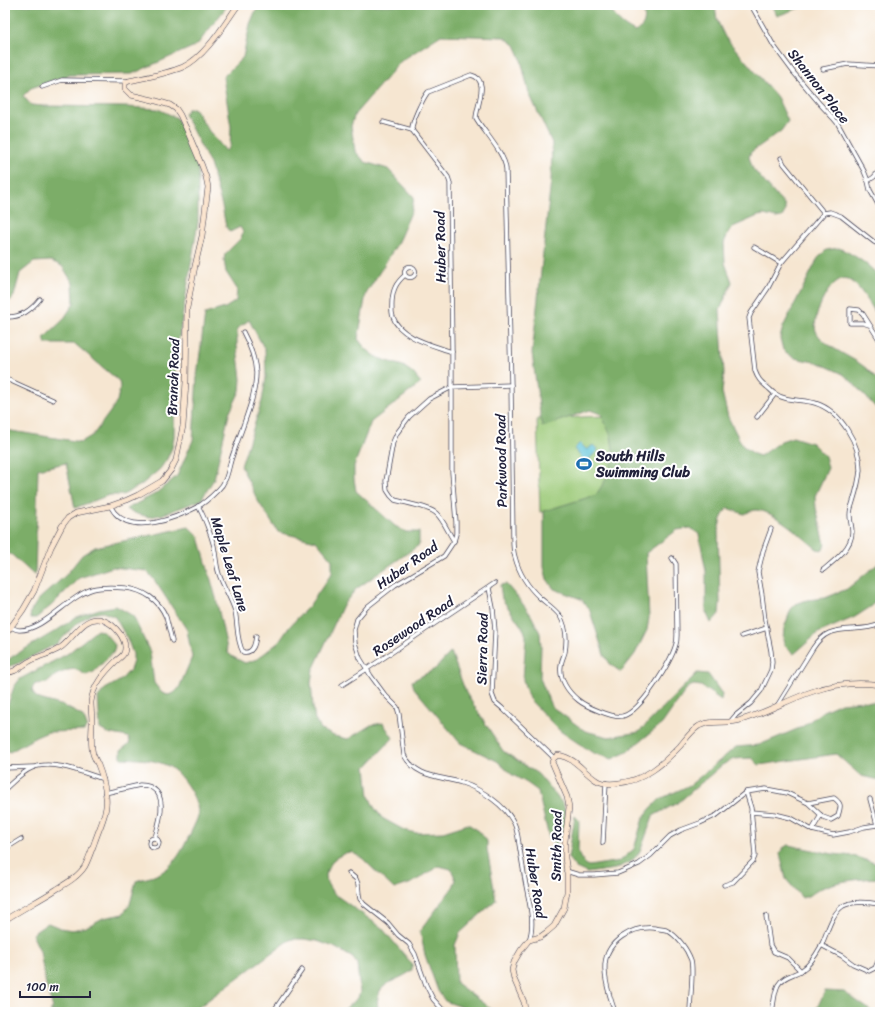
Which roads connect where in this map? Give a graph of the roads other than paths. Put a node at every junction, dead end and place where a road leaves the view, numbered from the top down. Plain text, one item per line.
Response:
1 (238, 5) edge
2 (751, 5) edge
3 (880, 66) edge
4 (822, 69) dead end
5 (129, 81) junction
6 (42, 87) dead end
7 (382, 122) dead end
8 (412, 130) junction
9 (781, 158) dead end
10 (880, 170) edge
11 (868, 181) junction
12 (880, 208) edge
13 (824, 213) junction
14 (880, 245) edge
15 (754, 248) dead end
16 (781, 263) junction
17 (405, 274) dead end
18 (40, 299) dead end
19 (5, 317) edge
20 (869, 325) junction
21 (243, 332) dead end
22 (880, 341) edge
23 (452, 352) junction
24 (5, 379) edge
25 (511, 385) junction
26 (452, 387) junction
27 (775, 394) junction
28 (53, 400) dead end
29 (757, 417) dead end
30 (110, 506) junction
31 (198, 506) junction
32 (771, 529) dead end
33 (454, 541) junction
34 (672, 558) dead end
35 (823, 570) dead end
36 (495, 583) dead end
37 (489, 588) junction
38 (880, 624) edge
39 (11, 627) junction
40 (767, 628) junction
41 (5, 635) edge
42 (256, 636) dead end
43 (742, 636) dead end
44 (172, 641) dead end
45 (367, 669) junction
46 (5, 672) edge
47 (342, 685) dead end
48 (880, 685) edge
49 (777, 706) junction
50 (730, 722) junction
51 (554, 758) junction
52 (35, 767) junction
53 (5, 768) edge
54 (103, 779) junction
55 (606, 783) junction
56 (5, 789) edge
57 (746, 792) junction
58 (105, 793) junction
59 (870, 799) dead end
60 (808, 803) junction
61 (751, 812) junction
62 (821, 815) junction
63 (812, 830) junction
64 (154, 838) dead end
65 (21, 839) dead end
66 (603, 843) dead end
67 (5, 849) edge
68 (566, 871) junction
69 (349, 873) dead end
70 (724, 885) dead end
71 (880, 904) edge
72 (766, 916) dead end
73 (5, 920) edge
74 (529, 940) junction
75 (821, 945) junction
76 (880, 957) edge
77 (302, 970) dead end
78 (801, 971) junction
79 (273, 1012) edge
80 (451, 1012) edge
81 (525, 1012) edge
82 (615, 1012) edge
83 (690, 1012) edge
84 (772, 1012) edge

1 - 5 street
2 - 11 street, Shannon Place
3 - 4 street
5 - 6 street
5 - 30 street, Branch Road
7 - 8 street
8 - 23 street, Huber Road
8 - 25 street, Parkwood Road
9 - 13 street
10 - 11 street
11 - 12 street, Shannon Place
13 - 14 street
13 - 16 street
15 - 16 street
16 - 27 street
17 - 23 street
18 - 19 street
20 - 20 street
20 - 22 street
21 - 31 street
23 - 26 street, Huber Road
24 - 28 street
25 - 26 street
25 - 34 street, Parkwood Road
26 - 33 street, Huber Road
26 - 33 street
27 - 29 street
27 - 35 street
30 - 31 street
30 - 39 street, Branch Road
31 - 42 street, Maple Leaf Lane
32 - 40 street
33 - 45 street, Huber Road
36 - 37 street, Rosewood Road
37 - 45 street, Rosewood Road
37 - 51 street, Sierra Road
38 - 49 street
39 - 41 street, Branch Road
39 - 44 street
40 - 43 street
40 - 50 street
45 - 47 street, Rosewood Road
45 - 74 street, Huber Road
46 - 54 street
48 - 49 street
49 - 50 street
50 - 55 street
51 - 55 street
51 - 68 street, Smith Road
52 - 53 street
52 - 54 street
52 - 56 street
54 - 58 street
55 - 66 street
57 - 60 street
57 - 61 street
57 - 68 street
58 - 64 street
58 - 73 street
59 - 63 street
60 - 62 street
60 - 62 street
61 - 63 street
61 - 70 street
62 - 63 street
65 - 67 street
68 - 74 street, Smith Road
69 - 80 street
71 - 75 street
72 - 78 street
74 - 81 street
75 - 76 street
75 - 78 street
77 - 79 street
78 - 84 street
82 - 83 street

